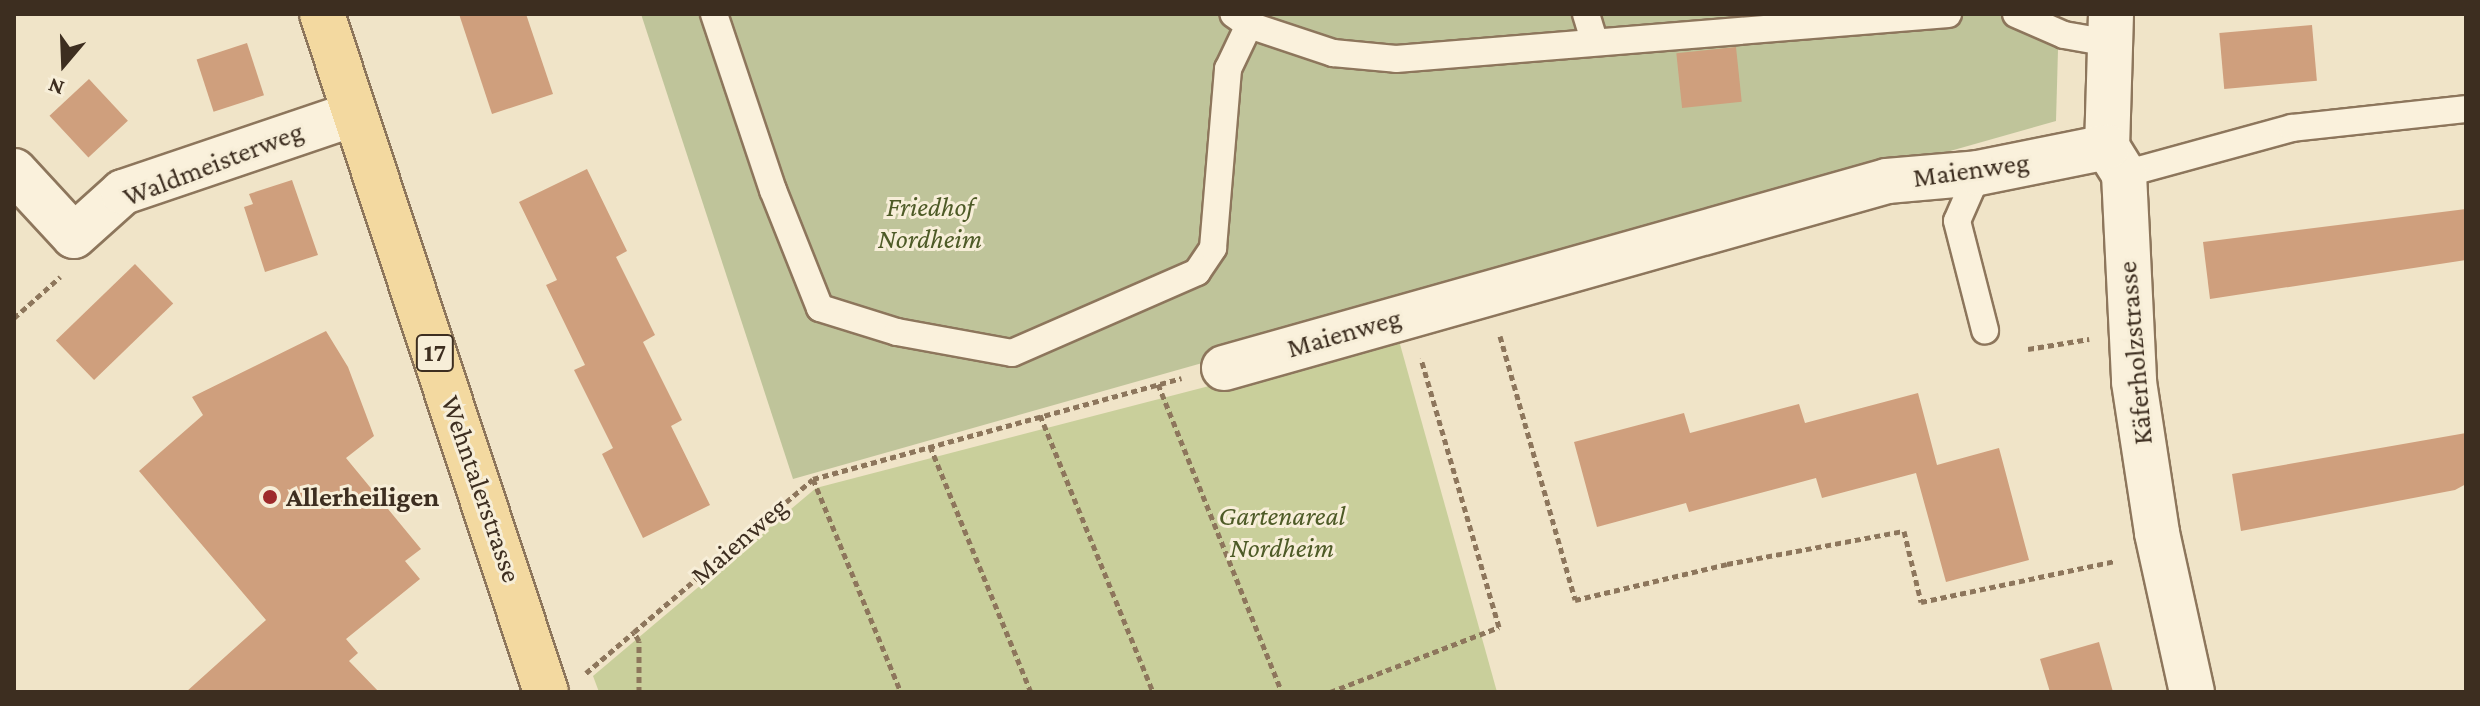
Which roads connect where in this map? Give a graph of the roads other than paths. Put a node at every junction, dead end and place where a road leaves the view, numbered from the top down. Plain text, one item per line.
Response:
1 (322, 14) edge
2 (714, 14) edge
3 (1586, 14) edge
4 (1948, 14) edge
5 (2016, 14) edge
6 (1241, 20) edge
7 (2111, 29) edge
8 (1594, 41) junction
9 (2466, 109) edge
10 (354, 114) junction
11 (2116, 160) junction
12 (14, 171) edge
13 (1978, 173) junction
14 (1985, 330) dead end
15 (1224, 368) road end
16 (546, 692) edge
17 (2192, 692) edge

1 - 10 main road, Wehntalerstrasse / 17
2 - 6 lane
3 - 8 lane
4 - 8 lane
5 - 7 lane
6 - 8 lane
7 - 11 street, Käferholzstrasse
9 - 11 lane
10 - 12 street, Waldmeisterweg
10 - 16 main road, Wehntalerstrasse / 17
11 - 13 street, Maienweg
11 - 17 street, Käferholzstrasse
13 - 14 lane
13 - 15 street, Maienweg

